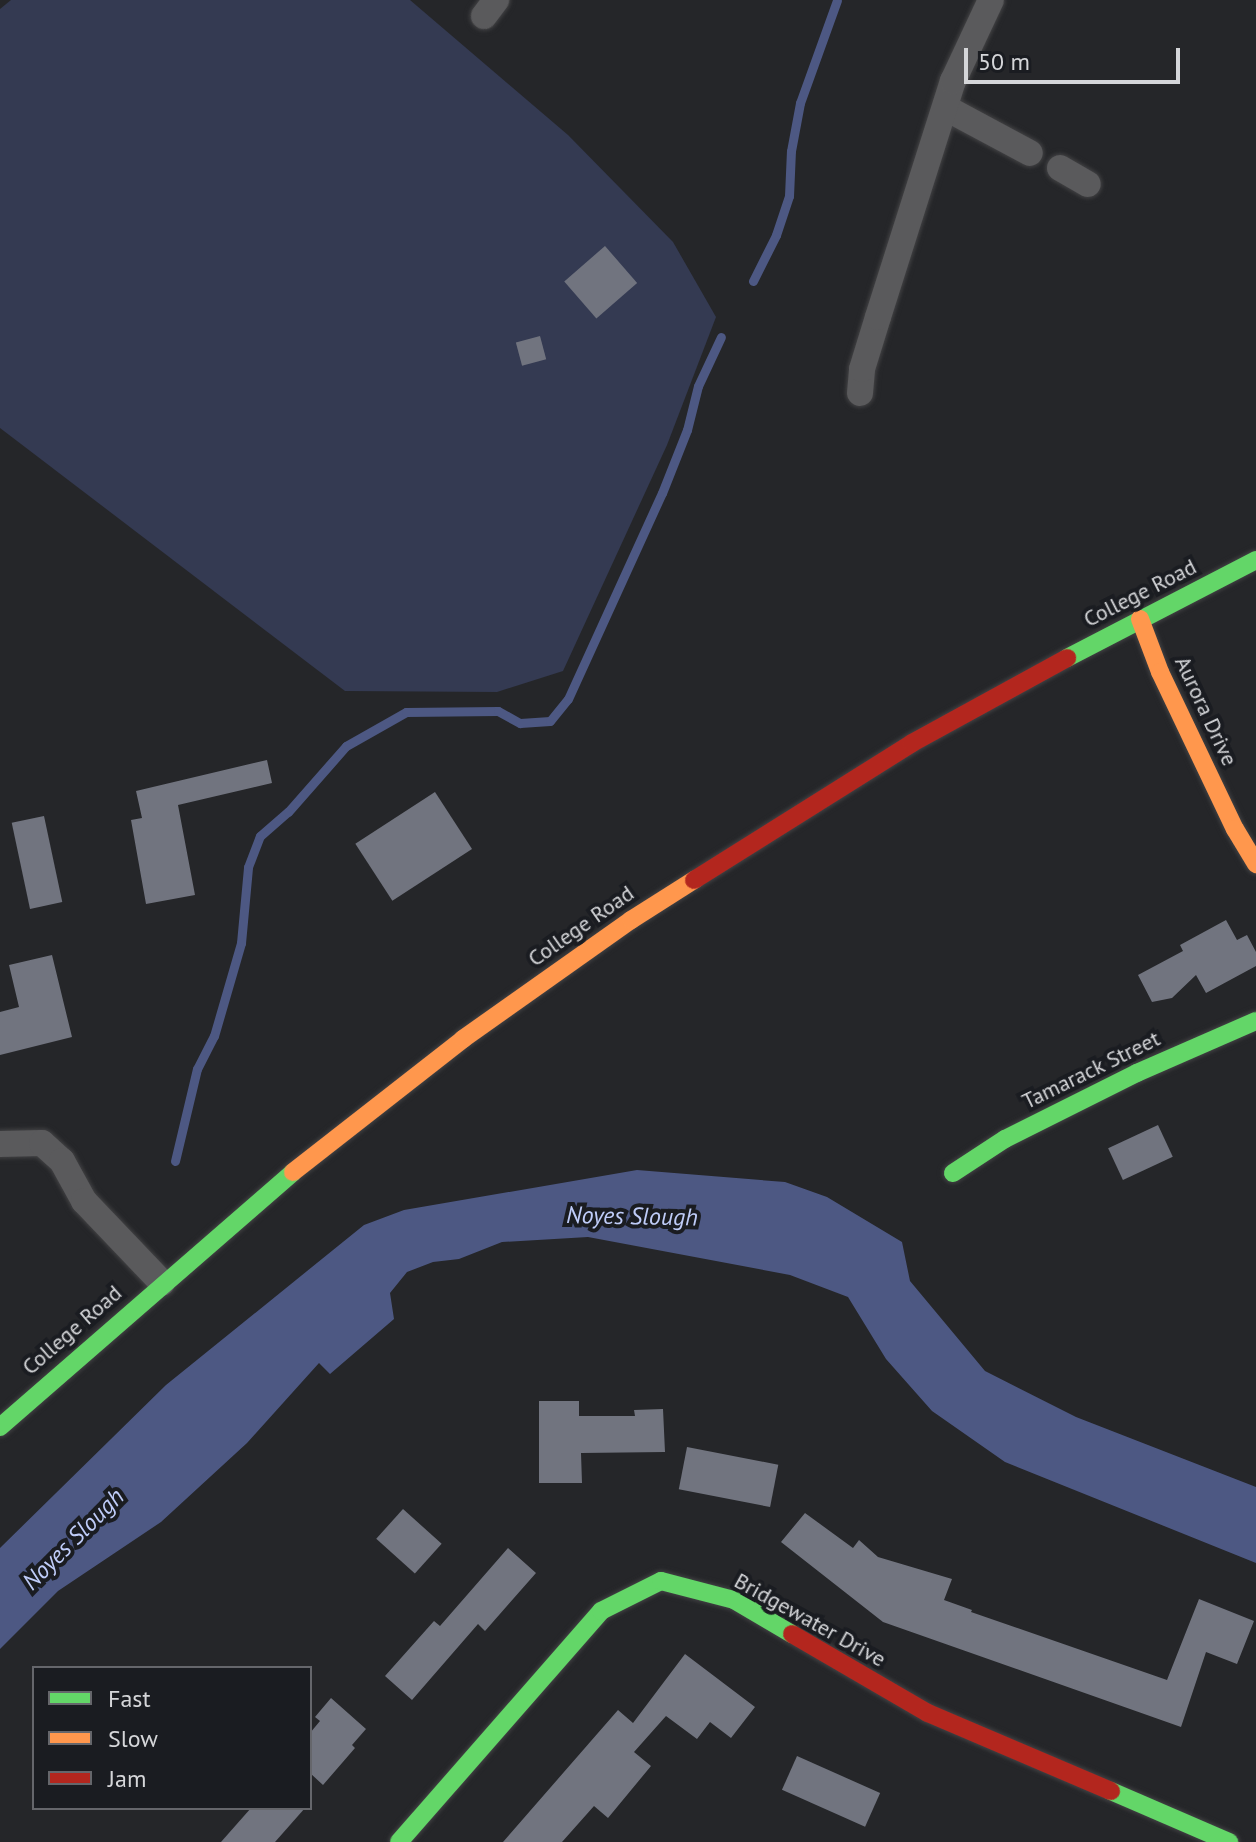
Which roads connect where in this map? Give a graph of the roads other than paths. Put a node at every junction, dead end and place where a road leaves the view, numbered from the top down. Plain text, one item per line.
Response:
1 (991, 0) edge
2 (946, 108) junction
3 (1030, 153) dead end
4 (1060, 168) dead end
5 (1088, 184) dead end
6 (860, 393) dead end
7 (1256, 560) edge
8 (1140, 619) junction
9 (1256, 864) edge
10 (1256, 1021) edge
11 (0, 1144) edge
12 (953, 1173) dead end
13 (162, 1283) junction
14 (0, 1427) edge
15 (399, 1842) edge
16 (1229, 1842) edge

1 - 2 street
2 - 3 street
2 - 6 street
4 - 5 street
7 - 8 street, College Road
8 - 9 street, Aurora Drive
8 - 13 street, College Road
10 - 12 street, Tamarack Street
11 - 13 street
13 - 14 street, College Road
15 - 16 street, Bridgewater Drive

